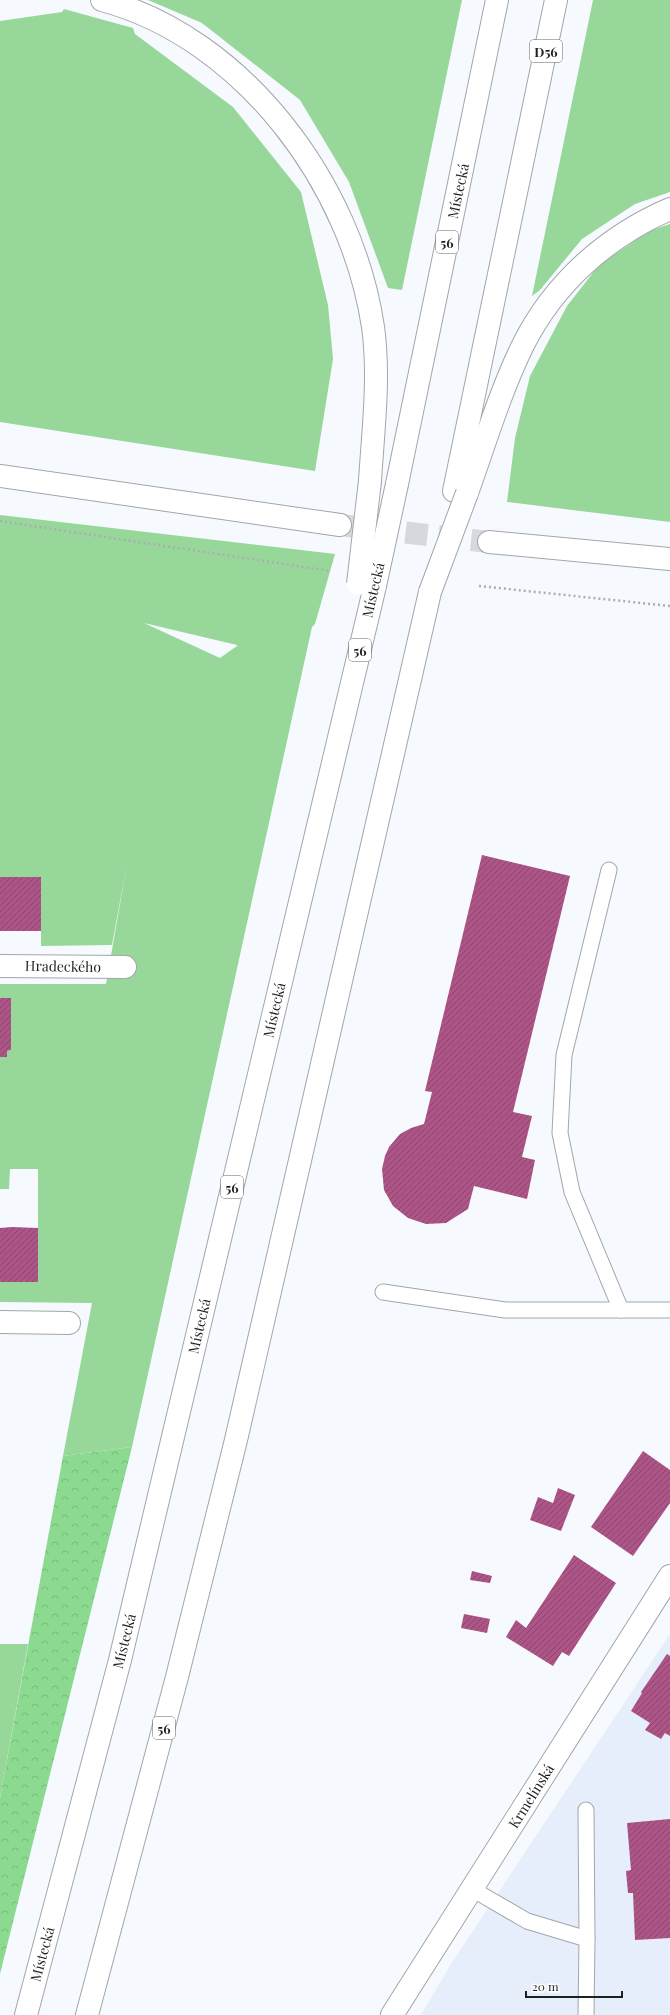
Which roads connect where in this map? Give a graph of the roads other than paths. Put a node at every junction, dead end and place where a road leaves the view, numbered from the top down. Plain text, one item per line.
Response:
1 (102, 0) edge
2 (497, 0) edge
3 (556, 0) edge
4 (670, 209) edge
5 (0, 476) edge
6 (460, 492) junction
7 (340, 525) tunnel mouth
8 (489, 542) tunnel mouth
9 (670, 559) edge
10 (366, 585) junction
11 (609, 870) dead end
12 (0, 966) edge
13 (125, 967) dead end
14 (383, 1292) dead end
15 (622, 1310) junction
16 (670, 1310) edge
17 (0, 1322) edge
18 (69, 1323) dead end
19 (670, 1576) edge
20 (586, 1810) dead end
21 (472, 1889) junction
22 (587, 1939) junction
23 (26, 2015) edge
24 (87, 2015) edge
25 (392, 2015) edge
26 (586, 2015) edge

1 - 10 main road, bridge
2 - 10 main road, Místecká / 56, bridge
3 - 6 main road, D56
4 - 6 main road
5 - 7 main road
6 - 24 main road, 56, bridge
8 - 9 main road
10 - 23 main road, Místecká / 56
11 - 15 lane
12 - 13 main road, Hradeckého
14 - 15 lane
15 - 16 lane
17 - 18 main road
19 - 21 main road, Krmelínská
20 - 22 lane
21 - 22 lane
21 - 25 main road, Krmelínská
22 - 26 lane

